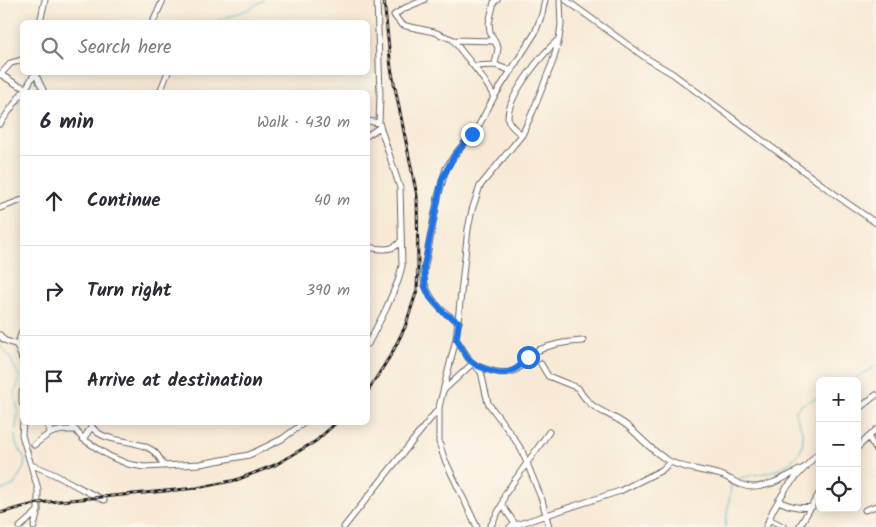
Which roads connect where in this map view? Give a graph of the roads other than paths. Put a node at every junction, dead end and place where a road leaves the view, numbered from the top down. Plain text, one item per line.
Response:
1 (45, 0) edge
2 (163, 0) edge
3 (376, 0) edge
4 (424, 0) edge
5 (497, 0) edge
6 (545, 0) edge
7 (560, 0) edge
8 (566, 0) edge
9 (40, 20) edge
10 (153, 20) edge
11 (559, 39) junction
12 (454, 40) junction
13 (495, 41) junction
14 (20, 61) edge
15 (495, 65) junction
16 (474, 66) junction
17 (512, 71) junction
18 (0, 74) edge
19 (34, 75) edge
20 (36, 75) edge
21 (167, 75) edge
22 (23, 90) edge
23 (25, 90) edge
24 (43, 90) edge
25 (161, 90) edge
26 (20, 96) edge
27 (494, 97) junction
28 (370, 122) edge
29 (0, 124) edge
30 (379, 125) junction
31 (370, 132) edge
32 (522, 134) junction
33 (20, 201) edge
34 (0, 208) edge
35 (876, 222) edge
36 (400, 242) junction
37 (370, 247) edge
38 (459, 322) junction
39 (0, 335) edge
40 (20, 338) edge
41 (456, 339) junction
42 (370, 340) edge
43 (583, 341) dead end
44 (17, 346) junction
45 (20, 354) edge
46 (474, 364) junction
47 (542, 364) dead end
48 (444, 391) junction
49 (876, 396) edge
50 (439, 407) junction
51 (861, 407) edge
52 (23, 425) edge
53 (48, 425) edge
54 (71, 425) edge
55 (90, 425) edge
56 (301, 425) edge
57 (74, 430) junction
58 (876, 430) edge
59 (50, 432) junction
60 (549, 432) dead end
61 (869, 438) junction
62 (83, 439) junction
63 (34, 445) dead end
64 (861, 445) edge
65 (876, 448) edge
66 (816, 455) edge
67 (670, 462) junction
68 (527, 463) junction
69 (31, 465) junction
70 (164, 466) junction
71 (806, 466) junction
72 (104, 500) dead end
73 (816, 500) edge
74 (778, 501) junction
75 (502, 505) junction
76 (876, 506) edge
77 (812, 507) junction
78 (38, 510) junction
79 (865, 510) dead end
80 (546, 515) junction
81 (769, 519) junction
82 (349, 521) junction
83 (513, 526) edge
84 (20, 527) edge
85 (34, 527) edge
86 (344, 527) edge
87 (353, 527) edge
88 (477, 527) edge
89 (490, 527) edge
90 (549, 527) edge
91 (766, 527) edge
92 (784, 527) edge
93 (799, 527) edge

1 - 9 street
2 - 10 street
3 - 30 street
4 - 12 street
5 - 13 street
6 - 17 street
7 - 11 street
8 - 35 street
11 - 32 street
11 - 32 street
12 - 13 street
12 - 16 street
13 - 15 street
14 - 18 street
15 - 16 street
15 - 17 street
16 - 27 street
17 - 27 street
18 - 22 street
19 - 23 street
20 - 24 street
21 - 25 street
26 - 29 street
27 - 38 street
28 - 30 street
30 - 31 street
30 - 36 street
32 - 38 street
33 - 34 street
36 - 37 street
36 - 42 street
38 - 41 street
39 - 44 street
40 - 44 street
41 - 46 street
41 - 48 street
43 - 46 street
44 - 45 street
46 - 48 street
46 - 68 street
47 - 67 street
48 - 50 street
49 - 51 street
50 - 82 street
50 - 88 street
52 - 69 street
53 - 59 street
54 - 57 street
55 - 62 street
55 - 70 street
56 - 70 street
57 - 59 street
57 - 62 street
58 - 61 street
59 - 63 street
60 - 68 street
61 - 64 street
61 - 65 street
62 - 70 street
66 - 71 street
67 - 71 street
67 - 80 street
68 - 75 street
68 - 80 street
69 - 72 street
69 - 78 street
71 - 74 street
73 - 77 street
74 - 77 street
74 - 81 street
75 - 83 street
75 - 89 street
76 - 79 street
77 - 93 street
78 - 84 street
78 - 85 street
80 - 83 street
80 - 90 street
81 - 91 street
81 - 92 street
82 - 86 street
82 - 87 street

